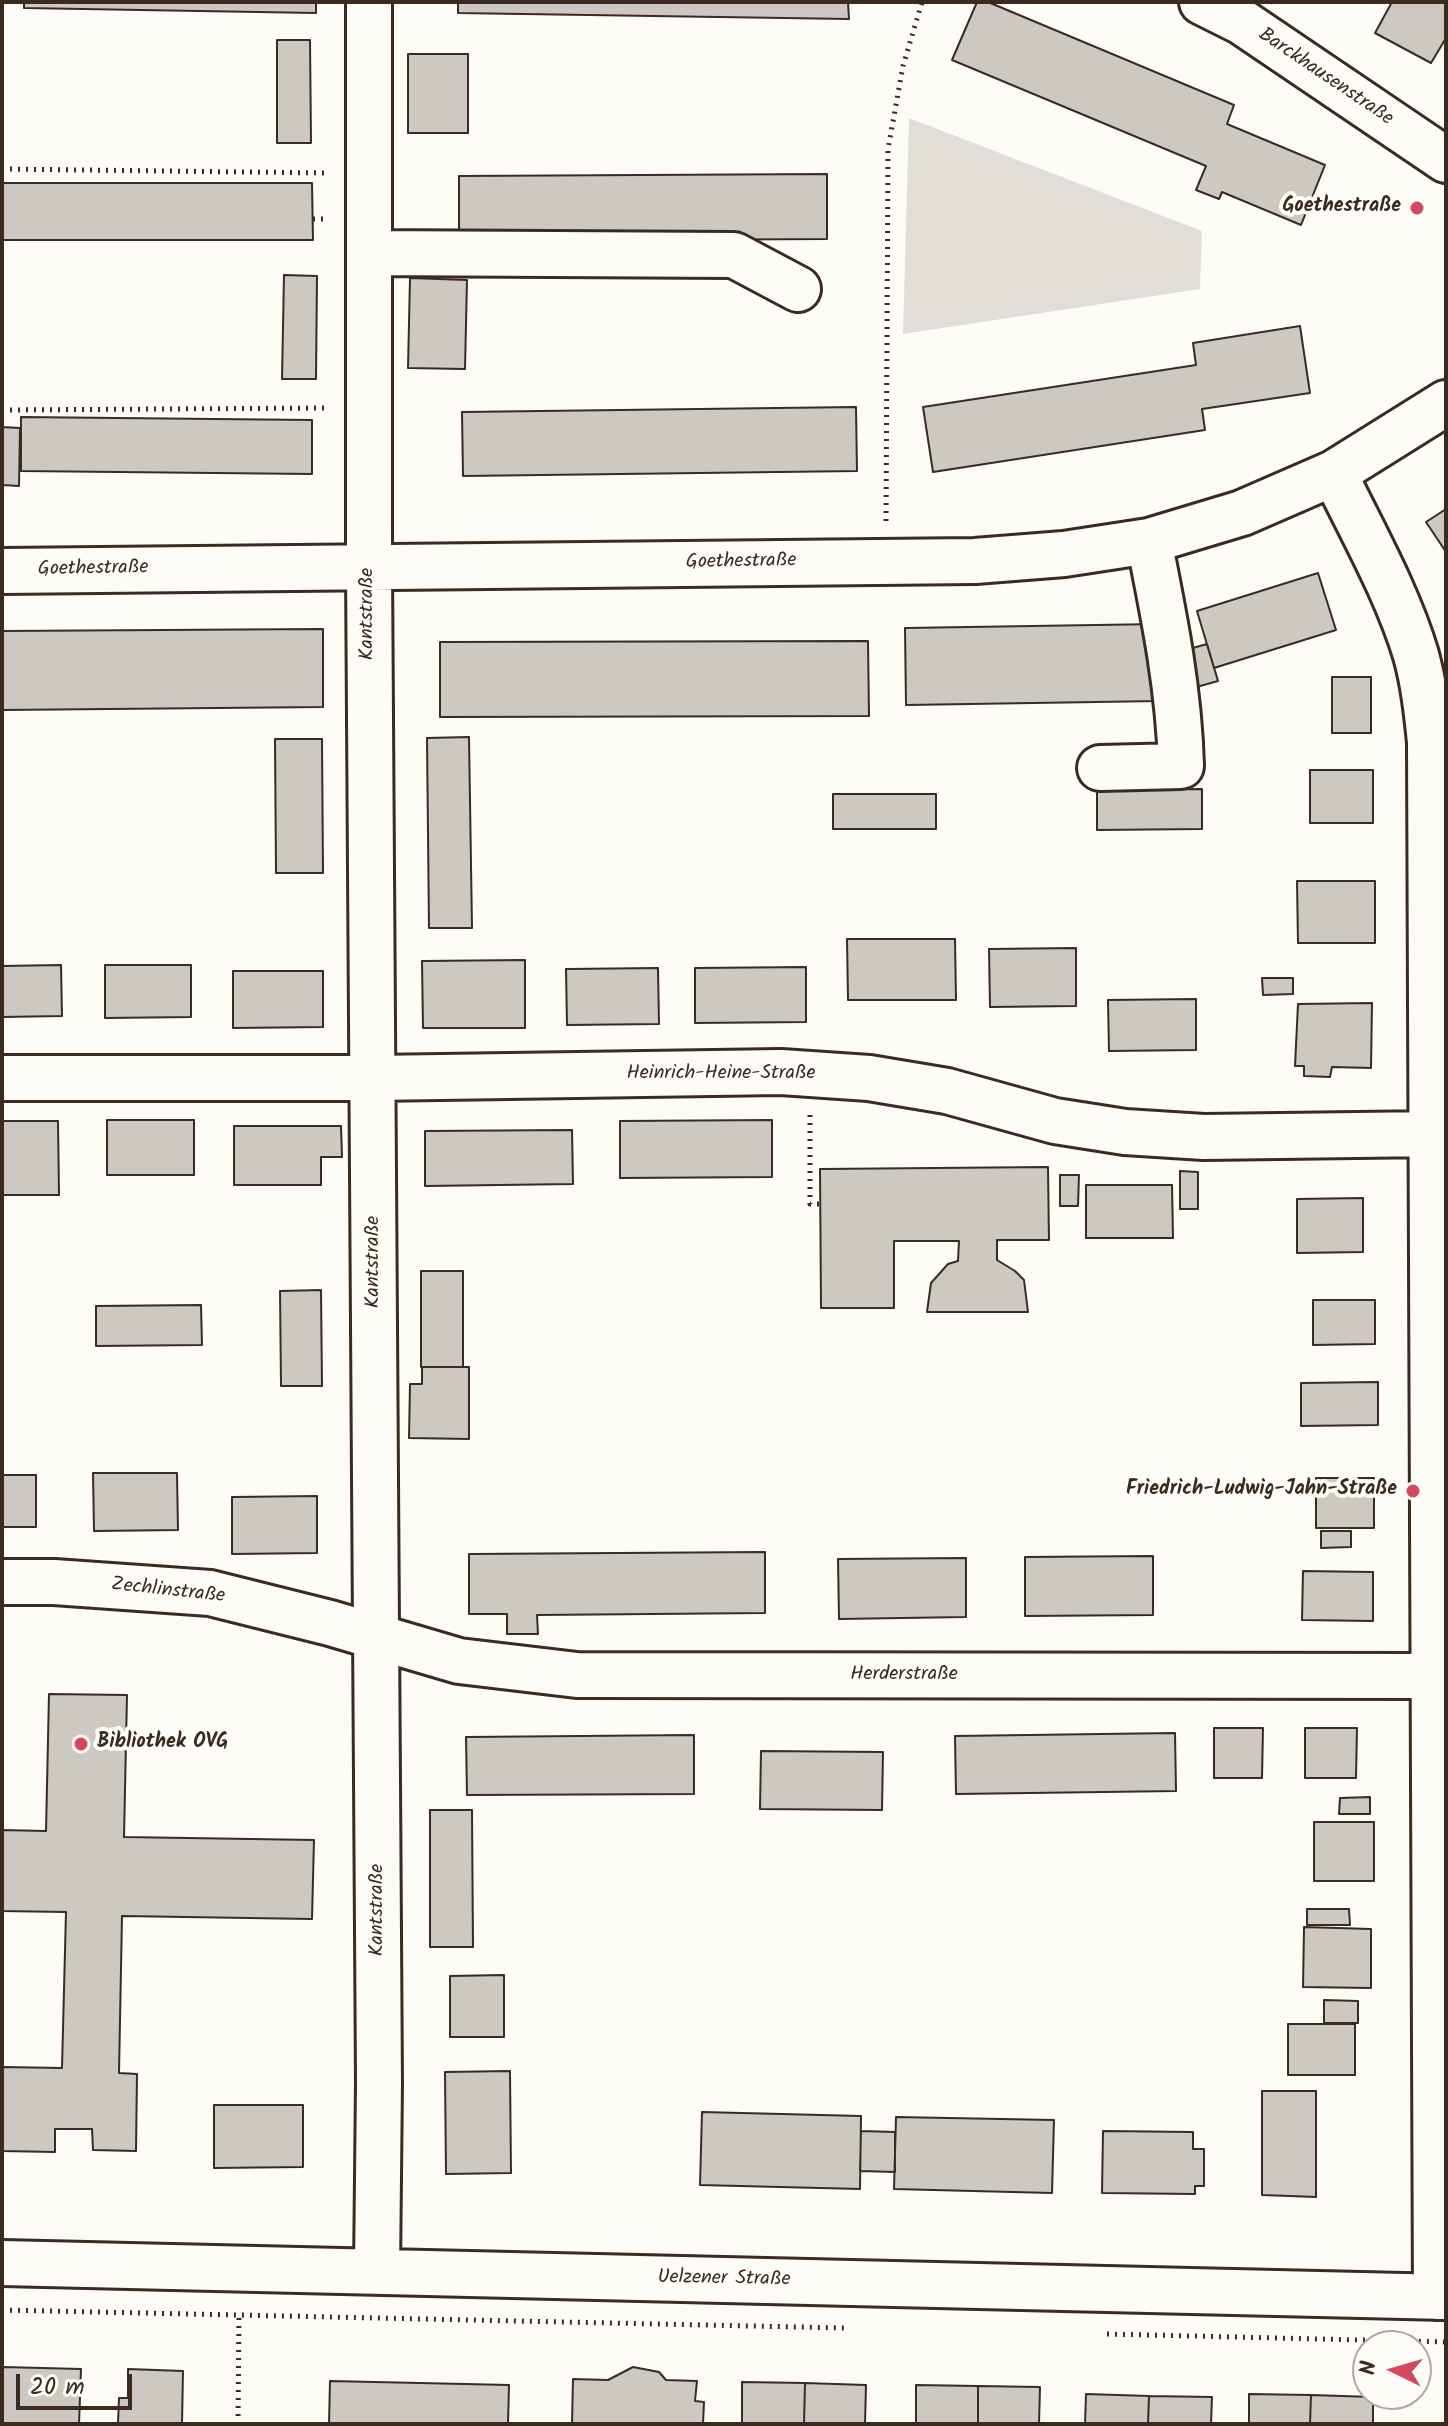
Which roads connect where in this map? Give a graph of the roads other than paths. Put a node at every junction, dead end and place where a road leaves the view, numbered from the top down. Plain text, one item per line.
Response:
1 (369, 2) edge
2 (1202, 2) edge
3 (1446, 160) edge
4 (369, 253) junction
5 (798, 289) dead end
6 (1446, 403) edge
7 (1334, 473) junction
8 (1149, 541) junction
9 (369, 566) junction
10 (2, 571) edge
11 (1100, 768) dead end
12 (2, 1078) edge
13 (373, 1078) junction
14 (1437, 1113) edge
15 (2, 1582) edge
16 (1440, 1600) edge
17 (378, 1637) junction
18 (1435, 1676) junction
19 (2, 2263) edge
20 (377, 2271) junction
21 (1441, 2297) edge

1 - 4 street, Kantstraße
2 - 3 street, Barckhausenstraße
4 - 5 street
4 - 9 street, Kantstraße
6 - 7 street, Goethestraße
7 - 8 street, Goethestraße
7 - 14 street
8 - 9 street, Goethestraße
8 - 11 street
9 - 10 street, Goethestraße
9 - 13 street, Kantstraße
12 - 13 street, Heinrich-Heine-Straße
13 - 14 street, Heinrich-Heine-Straße
13 - 17 street, Kantstraße
14 - 16 street
15 - 17 street, Zechlinstraße
16 - 18 street
17 - 18 street, Herderstraße
17 - 20 street, Kantstraße
18 - 21 street
19 - 20 street, Uelzener Straße
20 - 21 street, Uelzener Straße

